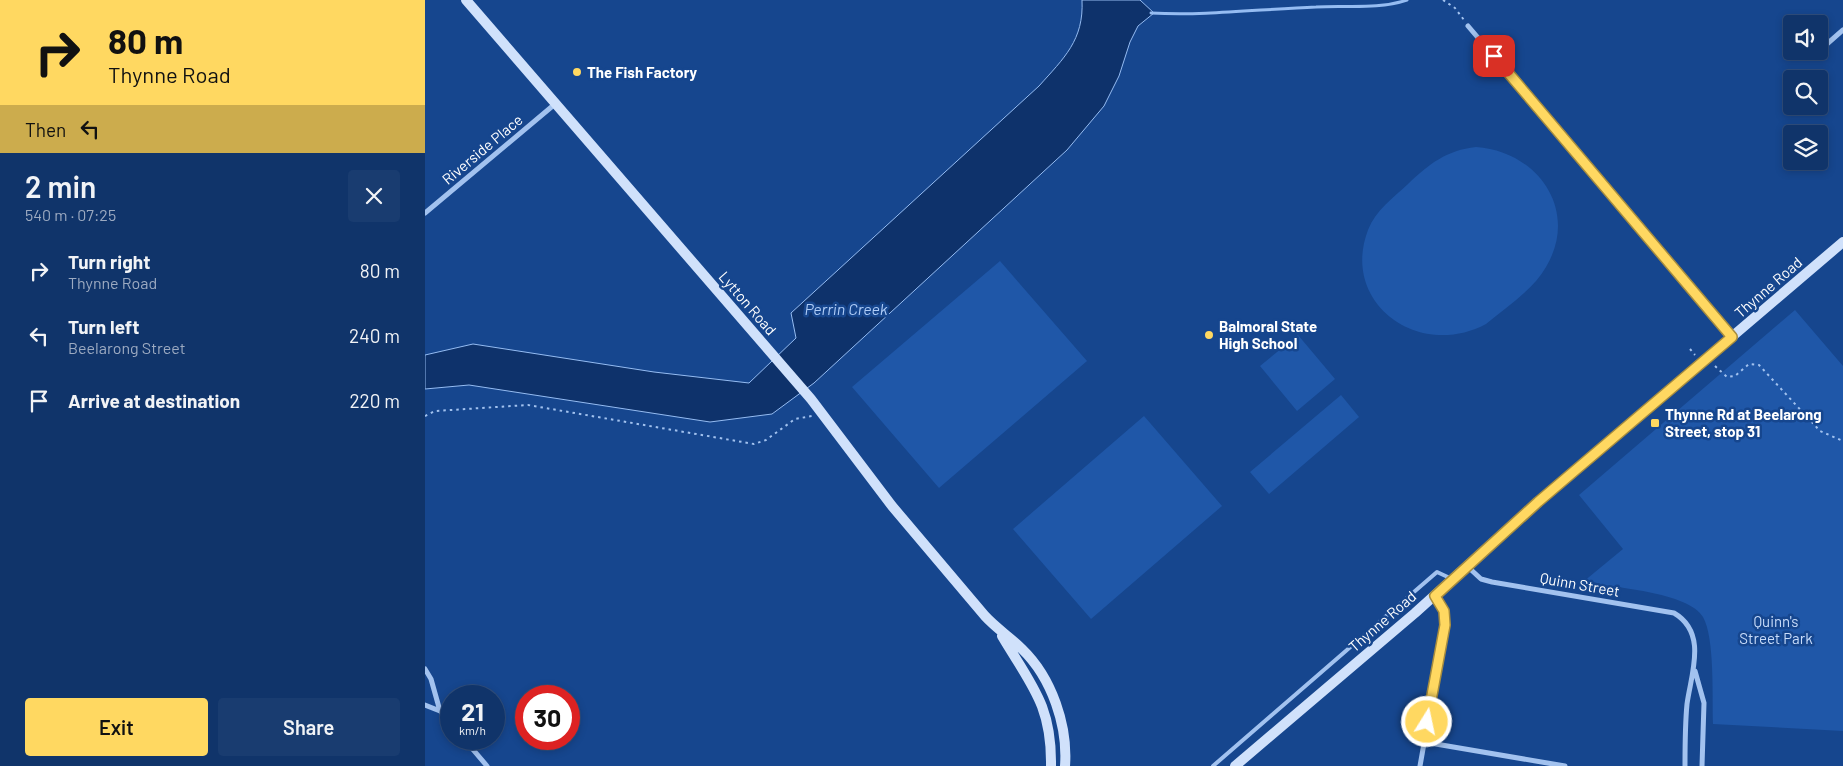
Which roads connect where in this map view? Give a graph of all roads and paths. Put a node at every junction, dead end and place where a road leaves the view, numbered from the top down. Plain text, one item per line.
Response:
1 (466, 0) edge
2 (1443, 0) edge
3 (1468, 26) joint
4 (1843, 30) edge
5 (1828, 43) edge
6 (555, 104) junction
7 (425, 213) edge
8 (1843, 242) edge
9 (1732, 337) junction
10 (1720, 372) dead end
11 (821, 411) junction
12 (425, 416) edge
13 (1843, 440) edge
14 (1467, 566) junction
15 (1453, 579) junction
16 (1435, 596) junction
17 (999, 631) junction
18 (425, 669) edge
19 (1695, 670) junction
20 (425, 705) edge
21 (440, 709) edge
22 (440, 712) edge
23 (1424, 742) junction
24 (473, 750) edge
25 (487, 766) edge
26 (1051, 766) edge
27 (1065, 766) edge
28 (1213, 766) edge
29 (1235, 766) edge
30 (1420, 766) edge
31 (1565, 766) edge
32 (1685, 766) edge
33 (1703, 766) edge

1 - 6 main road, Lytton Road
2 - 3 path
3 - 9 street
4 - 5 street
6 - 7 street, Riverside Place
6 - 11 main road, Lytton Road
8 - 9 main road, Thynne Road
9 - 14 main road, Thynne Road
10 - 13 path
11 - 12 path
11 - 17 main road, Lytton Road
14 - 15 main road, Thynne Road
14 - 19 street, Quinn Street
15 - 16 main road, Thynne Road
15 - 28 lane
16 - 23 street
16 - 29 main road, Thynne Road
17 - 26 main road, Lytton Road
17 - 27 main road, Lytton Road
18 - 21 street
19 - 32 street
19 - 33 street
20 - 22 street
23 - 30 street
23 - 31 street
24 - 25 street

